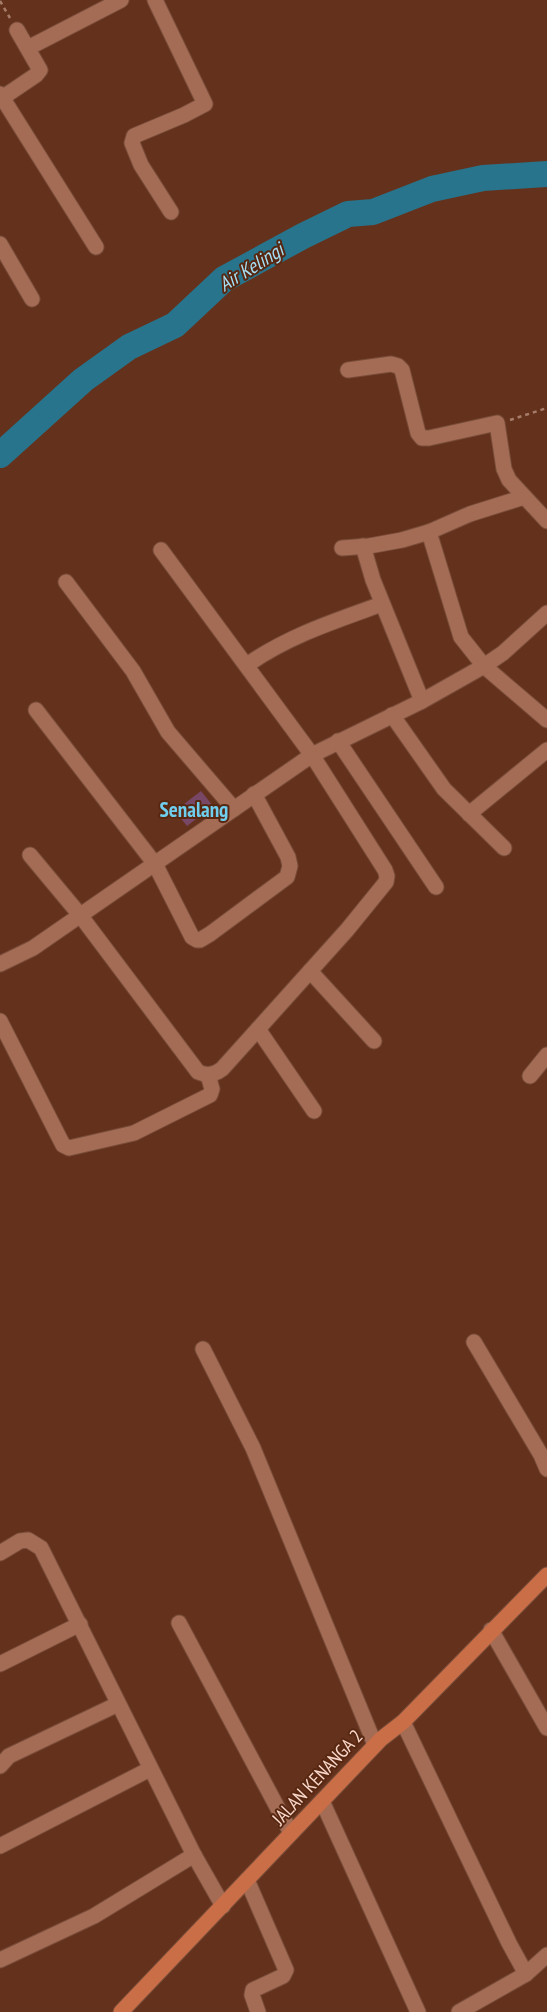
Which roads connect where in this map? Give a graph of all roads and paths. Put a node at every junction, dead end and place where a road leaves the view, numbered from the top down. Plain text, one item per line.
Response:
1 (122, 0) edge
2 (155, 0) edge
3 (0, 1) edge
4 (17, 30) joint
5 (28, 48) junction
6 (1, 96) edge
7 (171, 212) dead end
8 (96, 247) dead end
9 (1, 249) edge
10 (32, 299) dead end
11 (348, 370) dead end
12 (547, 408) edge
13 (497, 423) junction
14 (524, 497) junction
15 (547, 521) edge
16 (429, 532) junction
17 (363, 546) junction
18 (342, 548) dead end
19 (161, 550) dead end
20 (66, 582) dead end
21 (382, 604) junction
22 (547, 614) edge
23 (246, 665) junction
24 (484, 666) junction
25 (422, 701) junction
26 (36, 710) dead end
27 (392, 715) junction
28 (547, 720) edge
29 (338, 741) junction
30 (547, 750) edge
31 (312, 755) junction
32 (254, 794) junction
33 (234, 809) junction
34 (469, 814) junction
35 (504, 848) dead end
36 (30, 855) dead end
37 (155, 864) junction
38 (436, 887) dead end
39 (80, 915) junction
40 (0, 964) edge
41 (310, 972) junction
42 (0, 1021) edge
43 (258, 1029) junction
44 (374, 1041) dead end
45 (547, 1055) edge
46 (208, 1075) junction
47 (530, 1076) dead end
48 (314, 1111) dead end
49 (474, 1342) dead end
50 (203, 1349) dead end
51 (547, 1469) edge
52 (0, 1553) edge
53 (547, 1575) edge
54 (179, 1623) dead end
55 (80, 1624) junction
56 (491, 1630) junction
57 (0, 1664) edge
58 (118, 1704) junction
59 (403, 1722) junction
60 (547, 1728) edge
61 (375, 1745) junction
62 (0, 1766) edge
63 (150, 1769) junction
64 (322, 1801) junction
65 (291, 1833) junction
66 (0, 1846) edge
67 (194, 1855) junction
68 (247, 1880) junction
69 (223, 1906) junction
70 (547, 1955) edge
71 (0, 1960) edge
72 (526, 1974) junction
73 (121, 2012) edge
74 (258, 2012) edge
75 (418, 2012) edge
76 (459, 2012) edge

1 - 5 street
2 - 7 street
3 - 4 path
4 - 5 street
5 - 6 street
6 - 8 street
9 - 10 street
11 - 13 street
12 - 13 path
13 - 14 street
14 - 15 street
14 - 16 street
16 - 17 street
16 - 24 street
17 - 18 street
17 - 21 street
19 - 23 street
20 - 33 street
21 - 23 street
21 - 25 street
22 - 24 street
23 - 31 street
24 - 25 street
24 - 28 street
25 - 27 street
26 - 37 street
27 - 29 street
27 - 34 street
29 - 31 street
29 - 38 street
30 - 34 street
31 - 32 street
31 - 41 street
32 - 33 street
32 - 37 street
33 - 37 street
34 - 35 street
36 - 39 street
37 - 39 street
39 - 40 street
39 - 46 street
41 - 43 street
41 - 44 street
42 - 46 street
43 - 46 street
43 - 48 street
45 - 47 street
49 - 51 street
50 - 61 street
52 - 55 street
53 - 56 main road, JALAN KENANGA 2
54 - 65 street
55 - 57 street
55 - 58 street
56 - 59 main road, JALAN KENANGA 2
56 - 60 street
58 - 62 street
58 - 63 street
59 - 61 main road, JALAN KENANGA 2
59 - 72 street
61 - 64 main road, JALAN KENANGA 2
63 - 66 street
63 - 67 street
64 - 65 main road, JALAN KENANGA 2
64 - 75 street
65 - 68 main road, JALAN KENANGA 2
67 - 69 street
67 - 71 street
68 - 69 main road, JALAN KENANGA 2
68 - 74 street
69 - 73 main road, JALAN KENANGA 2
70 - 72 street
72 - 76 street

